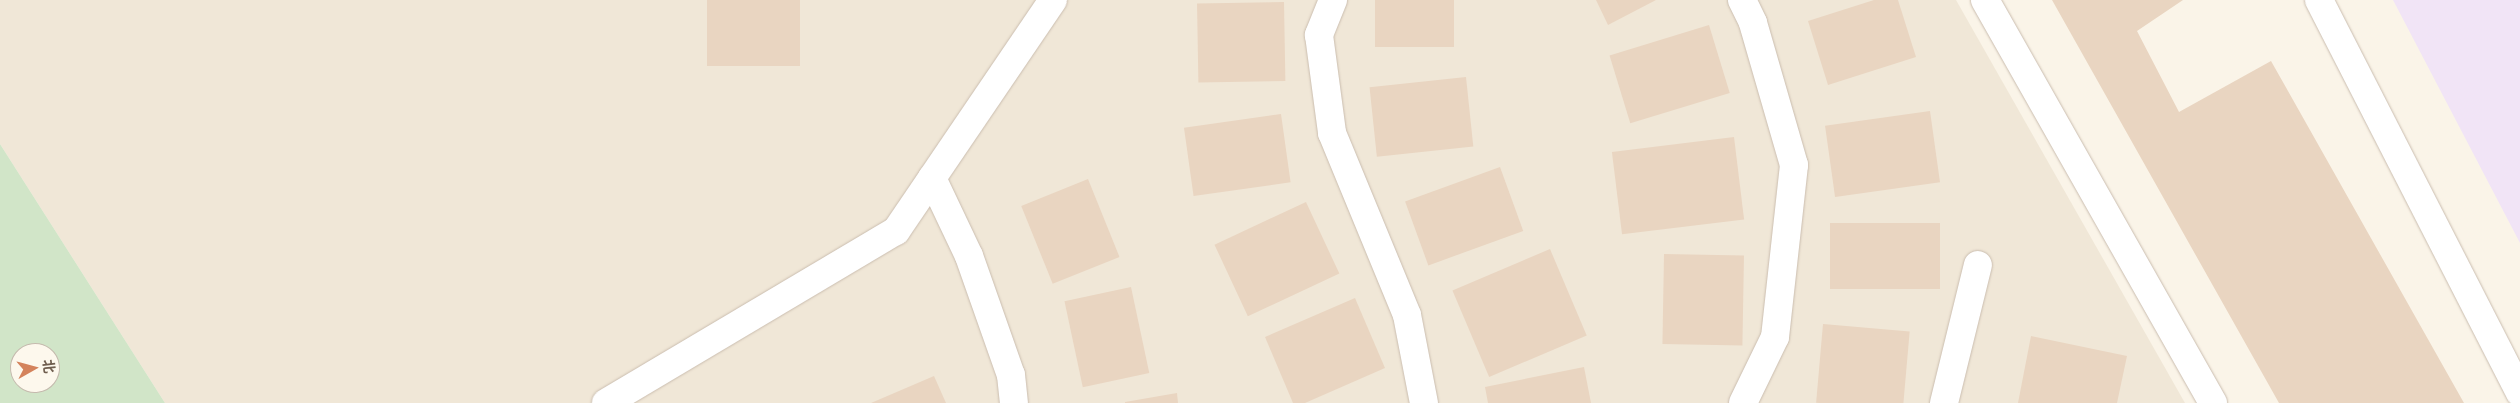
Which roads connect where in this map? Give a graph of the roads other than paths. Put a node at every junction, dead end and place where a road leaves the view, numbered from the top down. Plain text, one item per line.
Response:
1 (1053, 0) edge
2 (1333, 0) edge
3 (1742, 0) edge
4 (1985, 0) edge
5 (2319, 0) edge
6 (932, 178) junction
7 (1978, 265) dead end
8 (2520, 393) edge
9 (606, 403) edge
10 (1014, 403) edge
11 (1424, 403) edge
12 (1743, 403) edge
13 (1944, 403) edge
14 (2213, 403) edge

1 - 6 street
2 - 11 street
3 - 12 street
4 - 14 street
5 - 8 street
6 - 9 street
6 - 10 street
7 - 13 street

